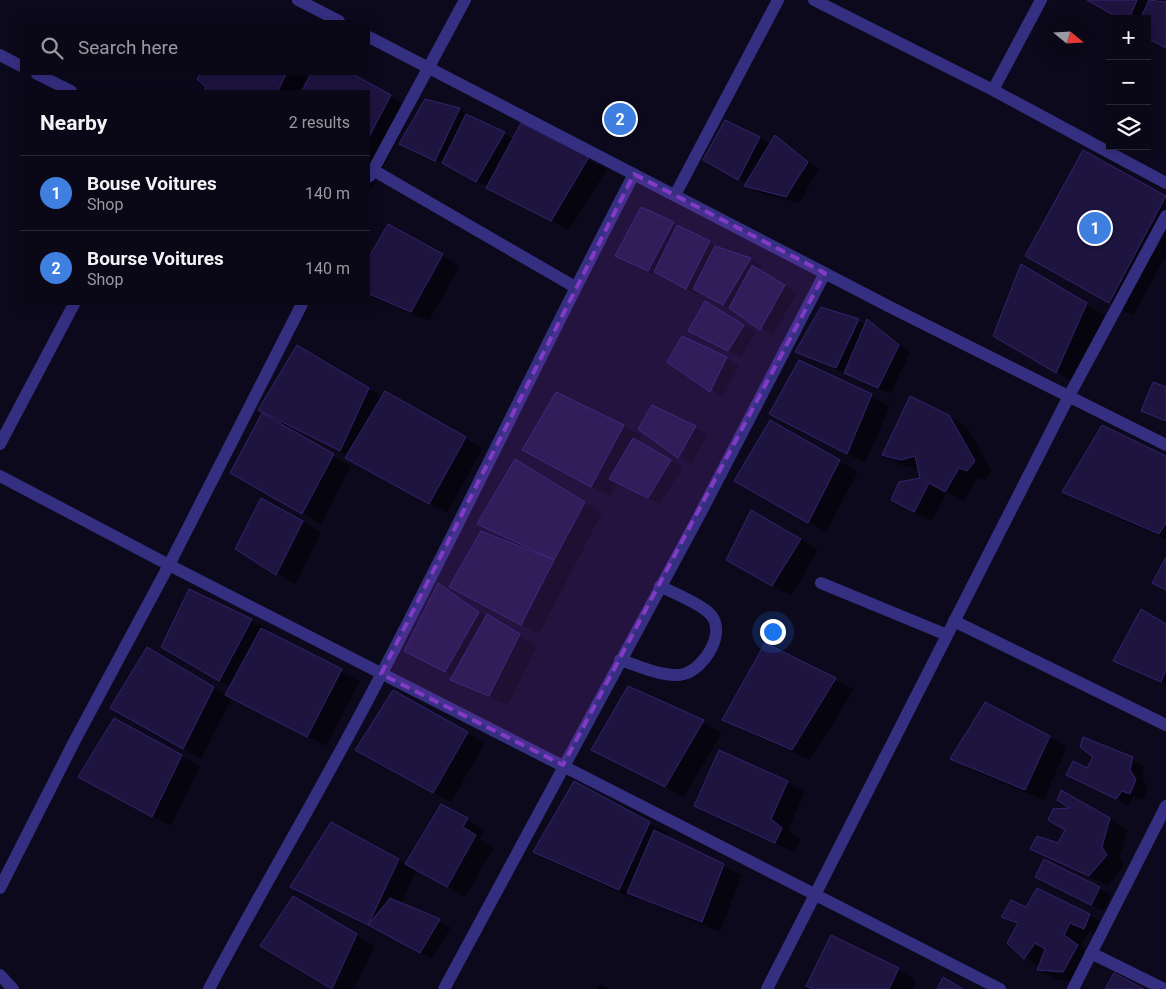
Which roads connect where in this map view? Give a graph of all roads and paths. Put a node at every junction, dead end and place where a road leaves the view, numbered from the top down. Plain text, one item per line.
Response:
1 (298, 0) edge
2 (465, 0) edge
3 (778, 0) edge
4 (814, 0) edge
5 (1041, 0) edge
6 (337, 20) edge
7 (370, 38) edge
8 (0, 55) edge
9 (20, 65) edge
10 (428, 69) junction
11 (39, 75) edge
12 (69, 90) edge
13 (993, 90) junction
14 (371, 174) edge
15 (634, 174) junction
16 (1166, 183) edge
17 (675, 195) junction
18 (1166, 216) edge
19 (825, 273) junction
20 (575, 287) junction
21 (73, 305) edge
22 (301, 305) edge
23 (1069, 396) junction
24 (0, 444) edge
25 (1166, 445) edge
26 (0, 476) edge
27 (169, 565) junction
28 (821, 583) dead end
29 (660, 586) junction
30 (954, 621) junction
31 (947, 635) junction
32 (620, 660) junction
33 (381, 674) junction
34 (1166, 725) edge
35 (563, 765) junction
36 (1166, 806) edge
37 (0, 888) edge
38 (815, 894) junction
39 (1091, 953) junction
40 (0, 975) edge
41 (13, 989) edge
42 (209, 989) edge
43 (444, 989) edge
44 (767, 989) edge
45 (1000, 989) edge
46 (1073, 989) edge
47 (1164, 989) edge

1 - 6 street
2 - 10 street
3 - 17 street
4 - 13 street
5 - 13 street
7 - 10 street
8 - 9 street
10 - 14 street
10 - 15 street
11 - 12 street
13 - 16 street
14 - 20 street
15 - 17 street
15 - 20 street
17 - 19 street
18 - 23 street
19 - 23 street
19 - 29 street
20 - 33 street
21 - 24 street
22 - 27 street
23 - 25 street
23 - 30 street
26 - 27 street
27 - 33 street
27 - 37 street
28 - 31 street
29 - 32 street
29 - 32 street
30 - 31 street
30 - 34 street
31 - 38 street
32 - 35 street
33 - 35 street
33 - 42 street
35 - 38 street
35 - 43 street
36 - 39 street
38 - 44 street
38 - 45 street
39 - 46 street
39 - 47 street
40 - 41 street

